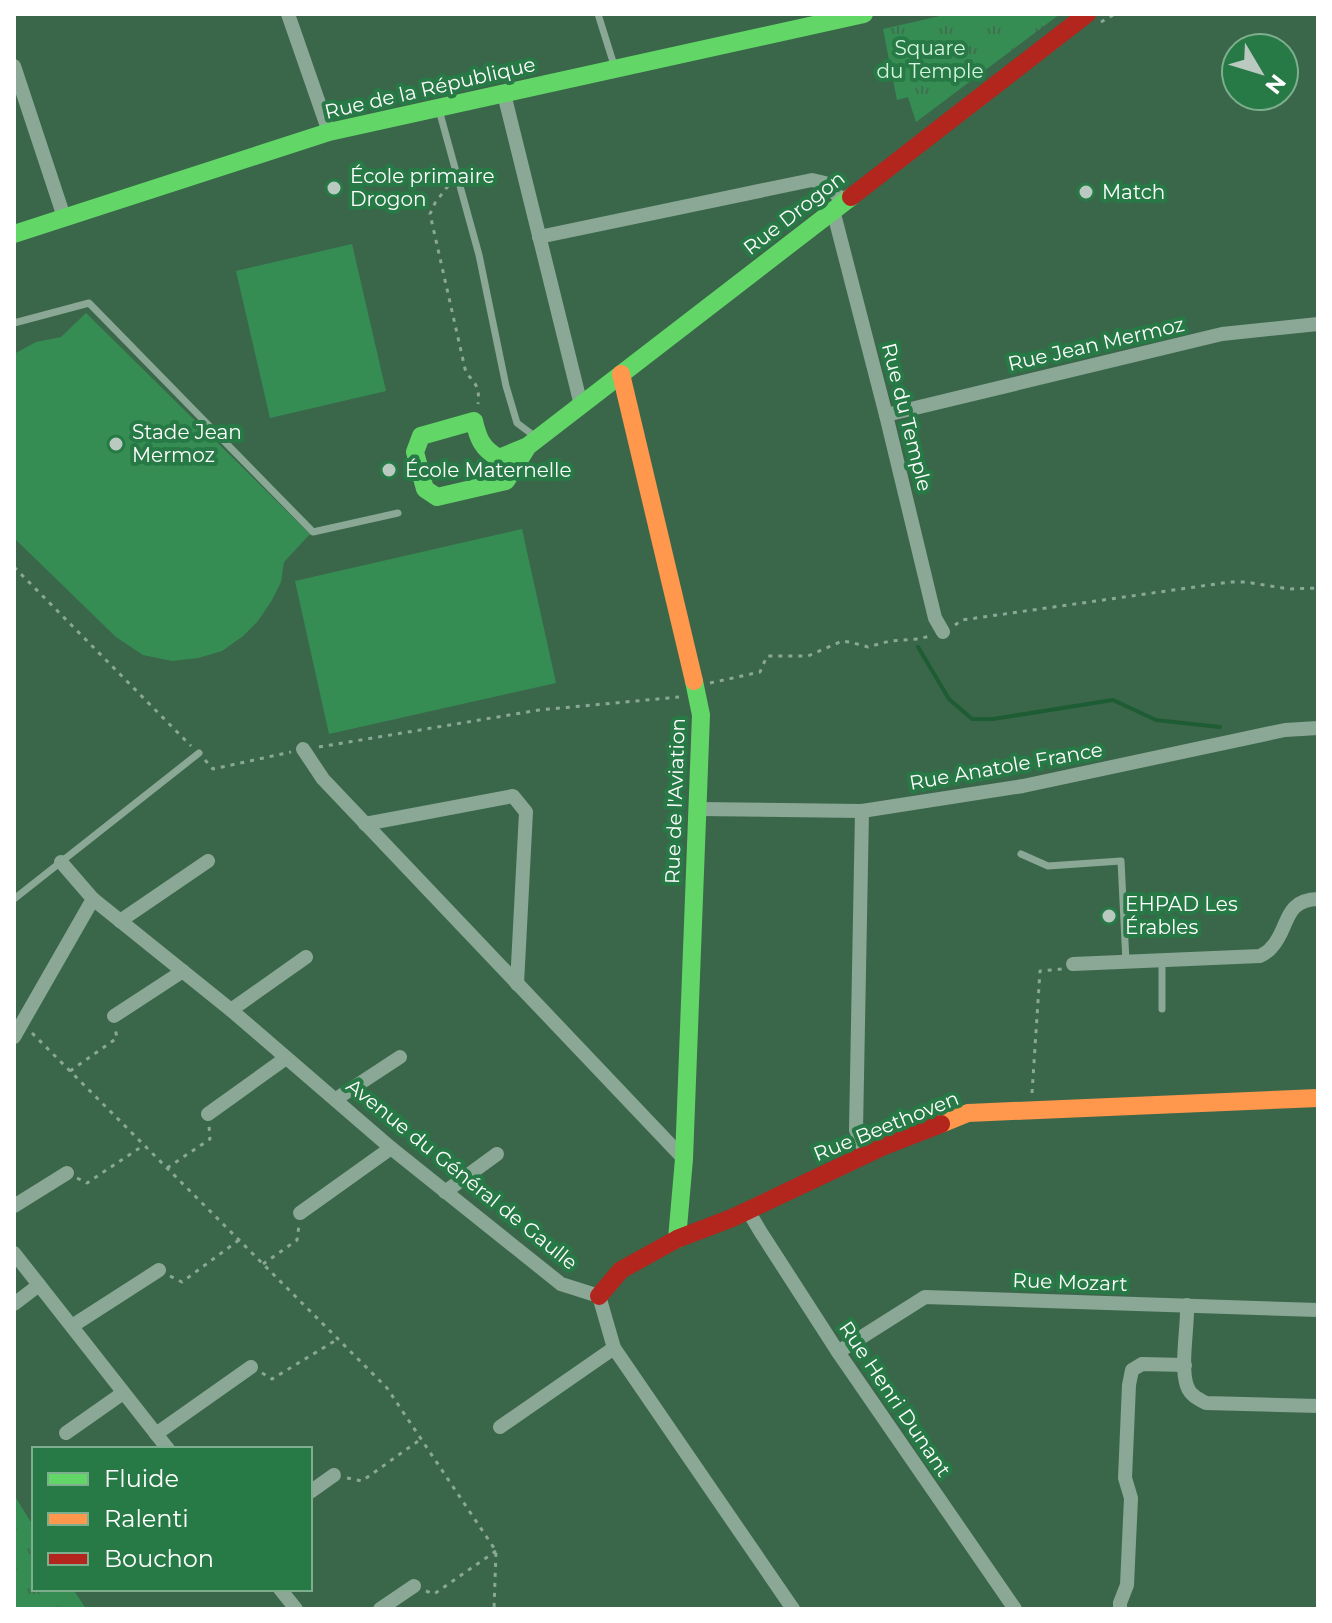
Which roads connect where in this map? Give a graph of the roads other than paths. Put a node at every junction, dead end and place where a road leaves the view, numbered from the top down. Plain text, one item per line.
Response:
1 (288, 14) edge
2 (598, 14) edge
3 (864, 14) edge
4 (1087, 14) edge
5 (14, 66) edge
6 (615, 69) junction
7 (504, 94) junction
8 (439, 108) junction
9 (329, 132) junction
10 (838, 206) junction
11 (64, 217) junction
12 (14, 234) edge
13 (539, 237) junction
14 (14, 323) edge
15 (1318, 324) edge
16 (621, 374) junction
17 (581, 405) junction
18 (886, 415) junction
19 (532, 442) junction
20 (398, 513) dead end
21 (943, 632) road end
22 (1318, 728) edge
23 (303, 749) road end
24 (199, 753) road end
25 (698, 809) junction
26 (862, 811) junction
27 (365, 824) junction
28 (1021, 854) dead end
29 (208, 861) dead end
30 (61, 862) junction
31 (14, 899) edge
32 (93, 899) junction
33 (1318, 899) edge
34 (120, 921) junction
35 (306, 957) dead end
36 (1162, 960) junction
37 (1126, 962) junction
38 (1073, 964) road end
39 (183, 971) junction
40 (517, 984) junction
41 (1162, 1009) dead end
42 (231, 1010) junction
43 (114, 1016) road end
44 (14, 1037) edge
45 (400, 1057) dead end
46 (286, 1058) junction
47 (1318, 1098) edge
48 (336, 1099) junction
49 (208, 1114) road end
50 (391, 1148) junction
51 (497, 1154) dead end
52 (866, 1155) junction
53 (684, 1159) junction
54 (67, 1173) road end
55 (445, 1192) junction
56 (14, 1206) edge
57 (747, 1209) junction
58 (300, 1213) road end
59 (677, 1239) junction
60 (14, 1253) edge
61 (159, 1270) road end
62 (39, 1285) junction
63 (599, 1296) junction
64 (14, 1304) edge
65 (1187, 1305) junction
66 (1318, 1310) edge
67 (72, 1326) junction
68 (614, 1348) junction
69 (838, 1352) junction
70 (1185, 1365) junction
71 (251, 1367) road end
72 (123, 1393) junction
73 (1318, 1406) edge
74 (500, 1427) dead end
75 (66, 1433) dead end
76 (156, 1434) junction
77 (166, 1447) edge
78 (334, 1475) road end
79 (312, 1491) edge
80 (414, 1586) road end
81 (281, 1591) edge
82 (292, 1608) edge
83 (380, 1609) edge
84 (793, 1609) edge
85 (1015, 1609) edge
86 (1120, 1609) edge

1 - 9 street
2 - 6 lane
3 - 6 street, Rue de la République
4 - 10 street, Rue Drogon
5 - 11 street
6 - 7 street, Rue de la République
7 - 8 street, Rue de la République
7 - 13 street
8 - 9 street, Rue de la République
8 - 19 lane
9 - 11 street, Rue de la République
10 - 13 street
10 - 16 street, Rue Drogon
10 - 18 street, Rue du Temple
11 - 12 street, Rue de la République
13 - 17 street
14 - 20 lane
15 - 18 street, Rue Jean Mermoz
16 - 17 street, Rue Drogon
16 - 25 street, Rue de l'Aviation
17 - 19 street, Rue Drogon
18 - 21 street, Rue du Temple
19 - 19 street, Rue Drogon
22 - 26 street, Rue Anatole France
23 - 27 street
24 - 30 lane
25 - 26 street, Rue Anatole France
25 - 53 street, Rue de l'Aviation
26 - 52 street
27 - 40 street
27 - 40 street
28 - 37 lane
29 - 34 street
30 - 31 lane
30 - 32 street, Avenue du Général de Gaulle
32 - 34 street, Avenue du Général de Gaulle
32 - 44 street
33 - 36 street
34 - 39 street, Avenue du Général de Gaulle
35 - 42 street
36 - 37 street
36 - 41 lane
37 - 38 street
39 - 42 street, Avenue du Général de Gaulle
39 - 43 street
40 - 53 street
42 - 46 street, Avenue du Général de Gaulle
45 - 48 street
46 - 48 street, Avenue du Général de Gaulle
46 - 49 street
47 - 52 street, Rue Beethoven
48 - 50 street, Avenue du Général de Gaulle
50 - 55 street, Avenue du Général de Gaulle
50 - 58 street
51 - 55 street
52 - 57 street, Rue Beethoven
53 - 59 street, Rue de l'Aviation
54 - 56 street
55 - 63 street, Avenue du Général de Gaulle
57 - 59 street, Rue Beethoven
57 - 69 street, Rue Henri Dunant
59 - 63 street, Rue Beethoven
60 - 62 street
61 - 67 street
62 - 64 street
62 - 67 street
63 - 68 street
65 - 66 street, Rue Mozart
65 - 69 street, Rue Mozart
65 - 70 street
67 - 72 street
68 - 74 street
68 - 84 street
69 - 85 street, Rue Henri Dunant
70 - 73 street
70 - 86 street
71 - 76 street
72 - 75 street
72 - 76 street
76 - 77 street
78 - 79 street
80 - 83 street
81 - 82 street

